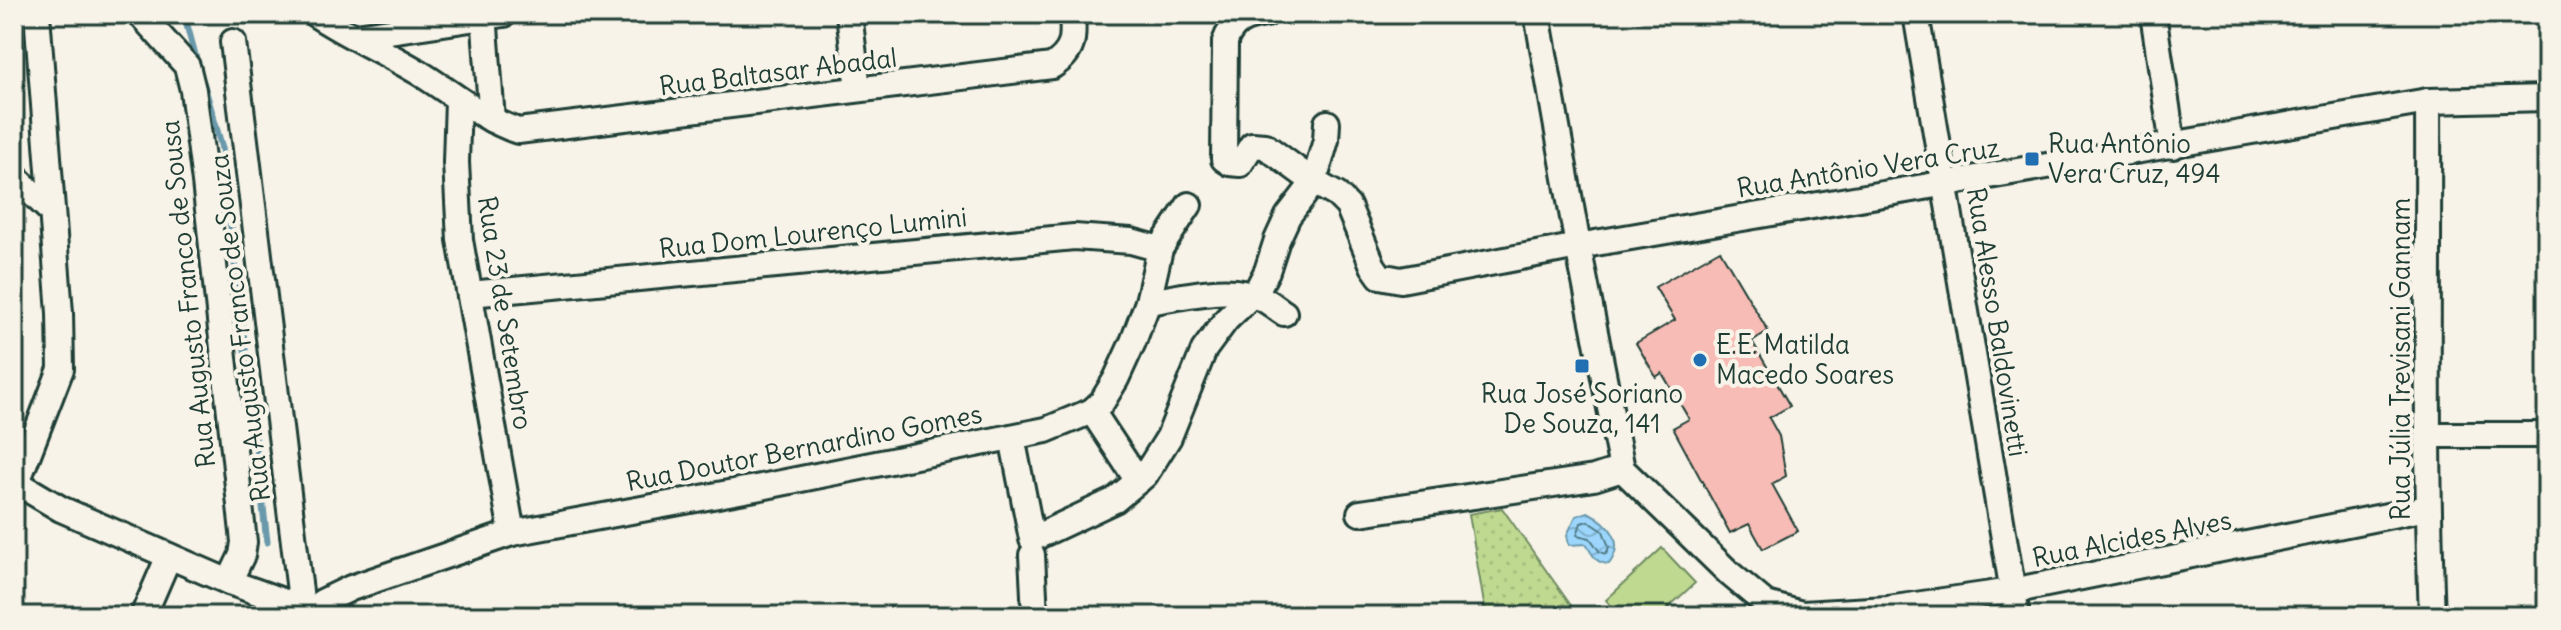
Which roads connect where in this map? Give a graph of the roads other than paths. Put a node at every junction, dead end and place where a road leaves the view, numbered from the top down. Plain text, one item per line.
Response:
1 (37, 14) edge
2 (140, 14) edge
3 (315, 14) edge
4 (849, 14) edge
5 (1072, 14) edge
6 (1266, 14) edge
7 (1537, 14) edge
8 (1916, 14) edge
9 (2153, 14) edge
10 (491, 15) edge
11 (356, 36) junction
12 (233, 42) dead end
13 (858, 89) junction
14 (2547, 98) edge
15 (458, 100) junction
16 (2428, 101) junction
17 (492, 120) junction
18 (1327, 123) dead end
19 (2173, 146) junction
20 (14, 176) edge
21 (1314, 182) junction
22 (1946, 183) junction
23 (1189, 205) dead end
24 (51, 211) junction
25 (1578, 246) junction
26 (1160, 249) junction
27 (470, 294) junction
28 (1252, 296) junction
29 (1148, 302) junction
30 (1284, 313) dead end
31 (1092, 411) junction
32 (2429, 435) junction
33 (2547, 435) edge
34 (1012, 437) junction
35 (1622, 469) junction
36 (1138, 481) junction
37 (15, 485) edge
38 (2427, 508) junction
39 (1360, 513) dead end
40 (512, 533) junction
41 (1032, 547) junction
42 (169, 556) junction
43 (229, 582) junction
44 (2012, 591) junction
45 (309, 612) edge
46 (1847, 614) edge
47 (143, 616) edge
48 (1035, 616) edge
49 (2017, 616) edge
50 (2432, 616) edge

1 - 24 street
2 - 43 street, Rua Augusto Franco de Sousa
3 - 11 street, Rua Baltasar Abadal
4 - 13 street
5 - 13 street, Rua Baltasar Abadal
6 - 21 street
7 - 25 street
8 - 22 street, Rua Alesso Baldovinetti
9 - 19 street
10 - 11 street
10 - 17 street
11 - 15 street, Rua Baltasar Abadal
12 - 45 street, Rua Augusto Franco de Souza
13 - 17 street, Rua Baltasar Abadal
14 - 16 street, Rua Antônio Vera Cruz
15 - 17 street, Rua Baltasar Abadal
15 - 27 street, Rua 23 de Setembro
16 - 19 street, Rua Antônio Vera Cruz
16 - 32 street, Rua Júlia Trevisani Gannam
18 - 21 street
19 - 22 street, Rua Antônio Vera Cruz
20 - 24 street
21 - 25 street, Rua Antônio Vera Cruz
21 - 28 street
22 - 25 street, Rua Antônio Vera Cruz
22 - 44 street, Rua Alesso Baldovinetti
23 - 26 street
24 - 37 street
25 - 35 street
26 - 27 street, Rua Dom Lourenço Lumini
26 - 29 street
27 - 40 street, Rua 23 de Setembro
28 - 29 street
28 - 30 street
28 - 36 street
29 - 31 street
31 - 34 street, Rua Doutor Bernardino Gomes
31 - 36 street
32 - 33 street
32 - 38 street, Rua Júlia Trevisani Gannam
34 - 40 street, Rua Doutor Bernardino Gomes
34 - 41 street
35 - 39 street
35 - 46 street, Rua Alcides Alves
36 - 41 street
37 - 42 street
38 - 44 street, Rua Alcides Alves
38 - 50 street, Rua Júlia Trevisani Gannam
40 - 45 street, Rua Doutor Bernardino Gomes
41 - 48 street
42 - 43 street
42 - 47 street
43 - 45 street
44 - 46 street, Rua Alcides Alves
44 - 49 street, Rua Alesso Baldovinetti

